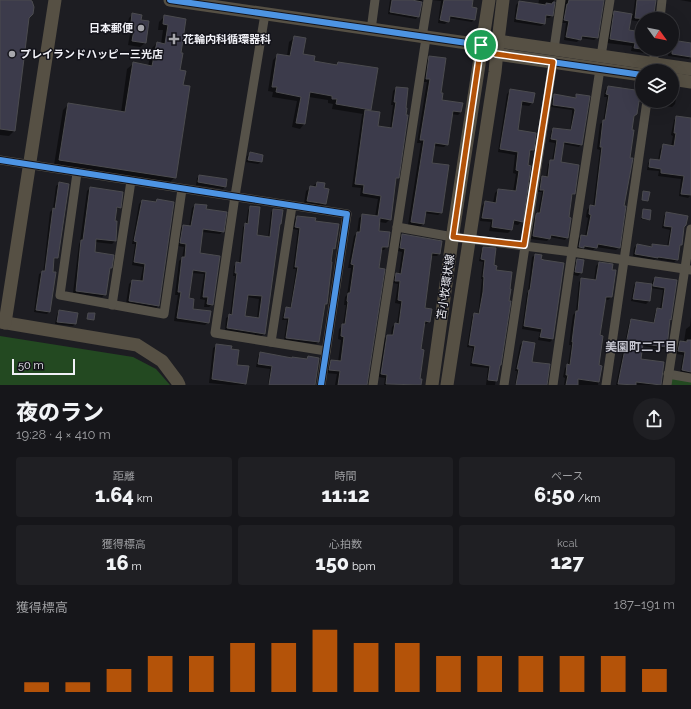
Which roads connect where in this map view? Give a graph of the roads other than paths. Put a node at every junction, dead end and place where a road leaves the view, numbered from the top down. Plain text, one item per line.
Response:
1 (55, 0) edge
2 (170, 0) edge
3 (375, 0) edge
4 (428, 0) edge
5 (488, 0) edge
6 (503, 0) edge
7 (561, 0) edge
8 (610, 0) edge
9 (662, 0) edge
10 (661, 12) edge
11 (265, 14) junction
12 (371, 30) junction
13 (424, 37) junction
14 (498, 41) junction
15 (481, 45) junction
16 (496, 54) junction
17 (553, 55) junction
18 (601, 62) junction
19 (635, 65) edge
20 (679, 68) edge
21 (691, 69) edge
22 (635, 73) edge
23 (679, 80) edge
24 (691, 82) edge
25 (646, 108) edge
26 (0, 160) edge
27 (30, 165) junction
28 (77, 173) junction
29 (130, 181) junction
30 (182, 189) junction
31 (235, 196) junction
32 (292, 206) junction
33 (398, 227) junction
34 (691, 229) edge
35 (453, 237) junction
36 (469, 239) junction
37 (524, 245) junction
38 (572, 252) junction
39 (624, 260) junction
40 (688, 270) edge
41 (112, 305) junction
42 (3, 322) edge
43 (271, 342) junction
44 (326, 351) junction
45 (668, 374) junction
46 (691, 378) edge
47 (178, 385) edge
48 (321, 385) edge
49 (373, 385) edge
50 (432, 385) edge
51 (447, 385) edge
52 (504, 385) edge
53 (553, 385) edge
54 (606, 385) edge
55 (667, 385) edge

1 - 27 street
2 - 11 street
3 - 12 street
4 - 13 street
5 - 15 street, 苫小牧環状線
6 - 14 street, 苫小牧環状線
7 - 17 street
8 - 18 street
9 - 10 street
11 - 12 street
11 - 31 street
12 - 13 street
13 - 15 street
13 - 33 street
14 - 15 street
14 - 16 street, 苫小牧環状線
14 - 17 street
15 - 16 street
15 - 35 street, 苫小牧環状線
16 - 17 street
16 - 36 street, 苫小牧環状線
17 - 18 street
17 - 37 street
18 - 19 street
18 - 22 street
18 - 38 street
20 - 21 street
23 - 24 street
25 - 39 street
26 - 27 street
27 - 28 street
27 - 42 street
28 - 29 street
28 - 41 street
29 - 30 street
29 - 41 street
30 - 31 street
30 - 41 street
31 - 32 street
31 - 43 street
32 - 43 street
32 - 44 street
33 - 35 street
33 - 49 street
34 - 40 street
35 - 36 street
35 - 50 street, 苫小牧環状線
36 - 37 street
36 - 51 street, 苫小牧環状線
37 - 38 street
37 - 52 street
38 - 39 street
38 - 53 street
39 - 40 street
39 - 54 street
40 - 45 street
42 - 47 street
43 - 44 street
44 - 48 street
45 - 46 street
45 - 55 street

